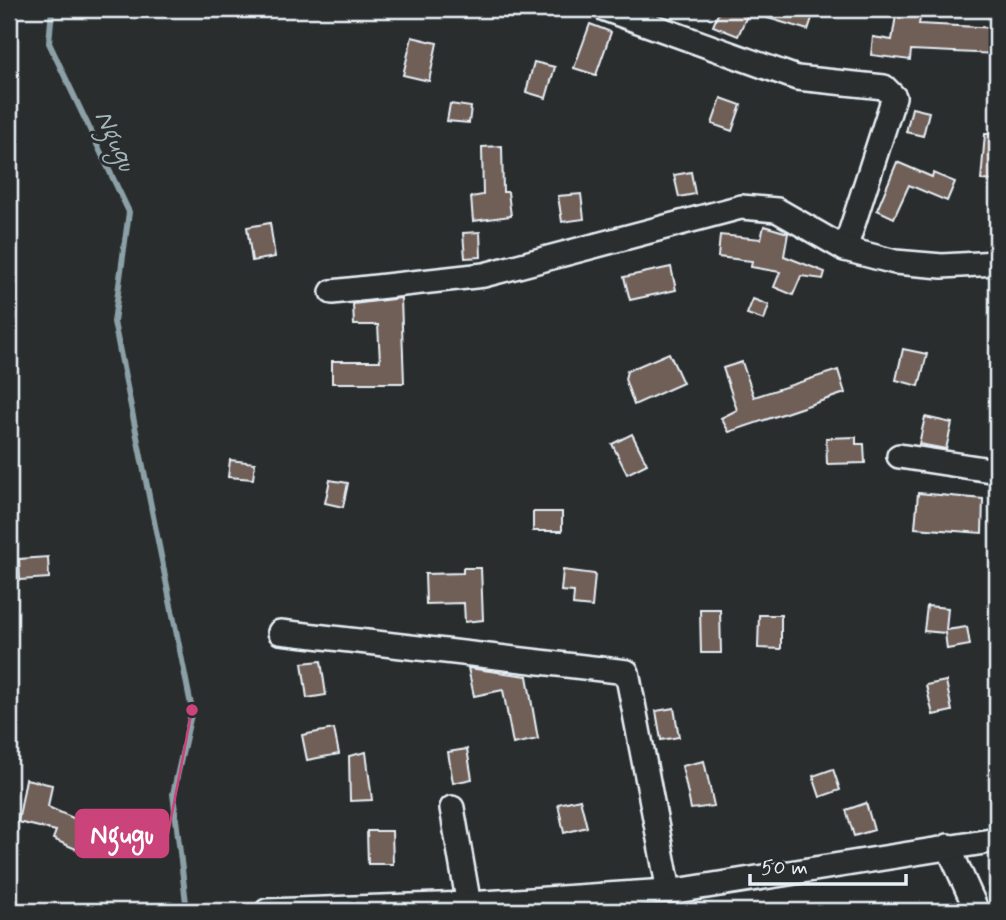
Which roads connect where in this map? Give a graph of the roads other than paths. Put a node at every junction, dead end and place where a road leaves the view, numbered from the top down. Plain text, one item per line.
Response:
1 (605, 9) edge
2 (845, 249) junction
3 (997, 263) edge
4 (332, 292) dead end
5 (899, 456) dead end
6 (997, 471) edge
7 (280, 632) dead end
8 (452, 808) dead end
9 (997, 840) edge
10 (948, 846) junction
11 (680, 897) edge
12 (469, 907) edge
13 (267, 911) edge
14 (976, 911) edge

1 - 2 street
2 - 3 street
2 - 4 street
5 - 6 street
7 - 11 street
8 - 12 street
9 - 10 street
10 - 11 street
10 - 14 street
11 - 12 street
12 - 13 street

